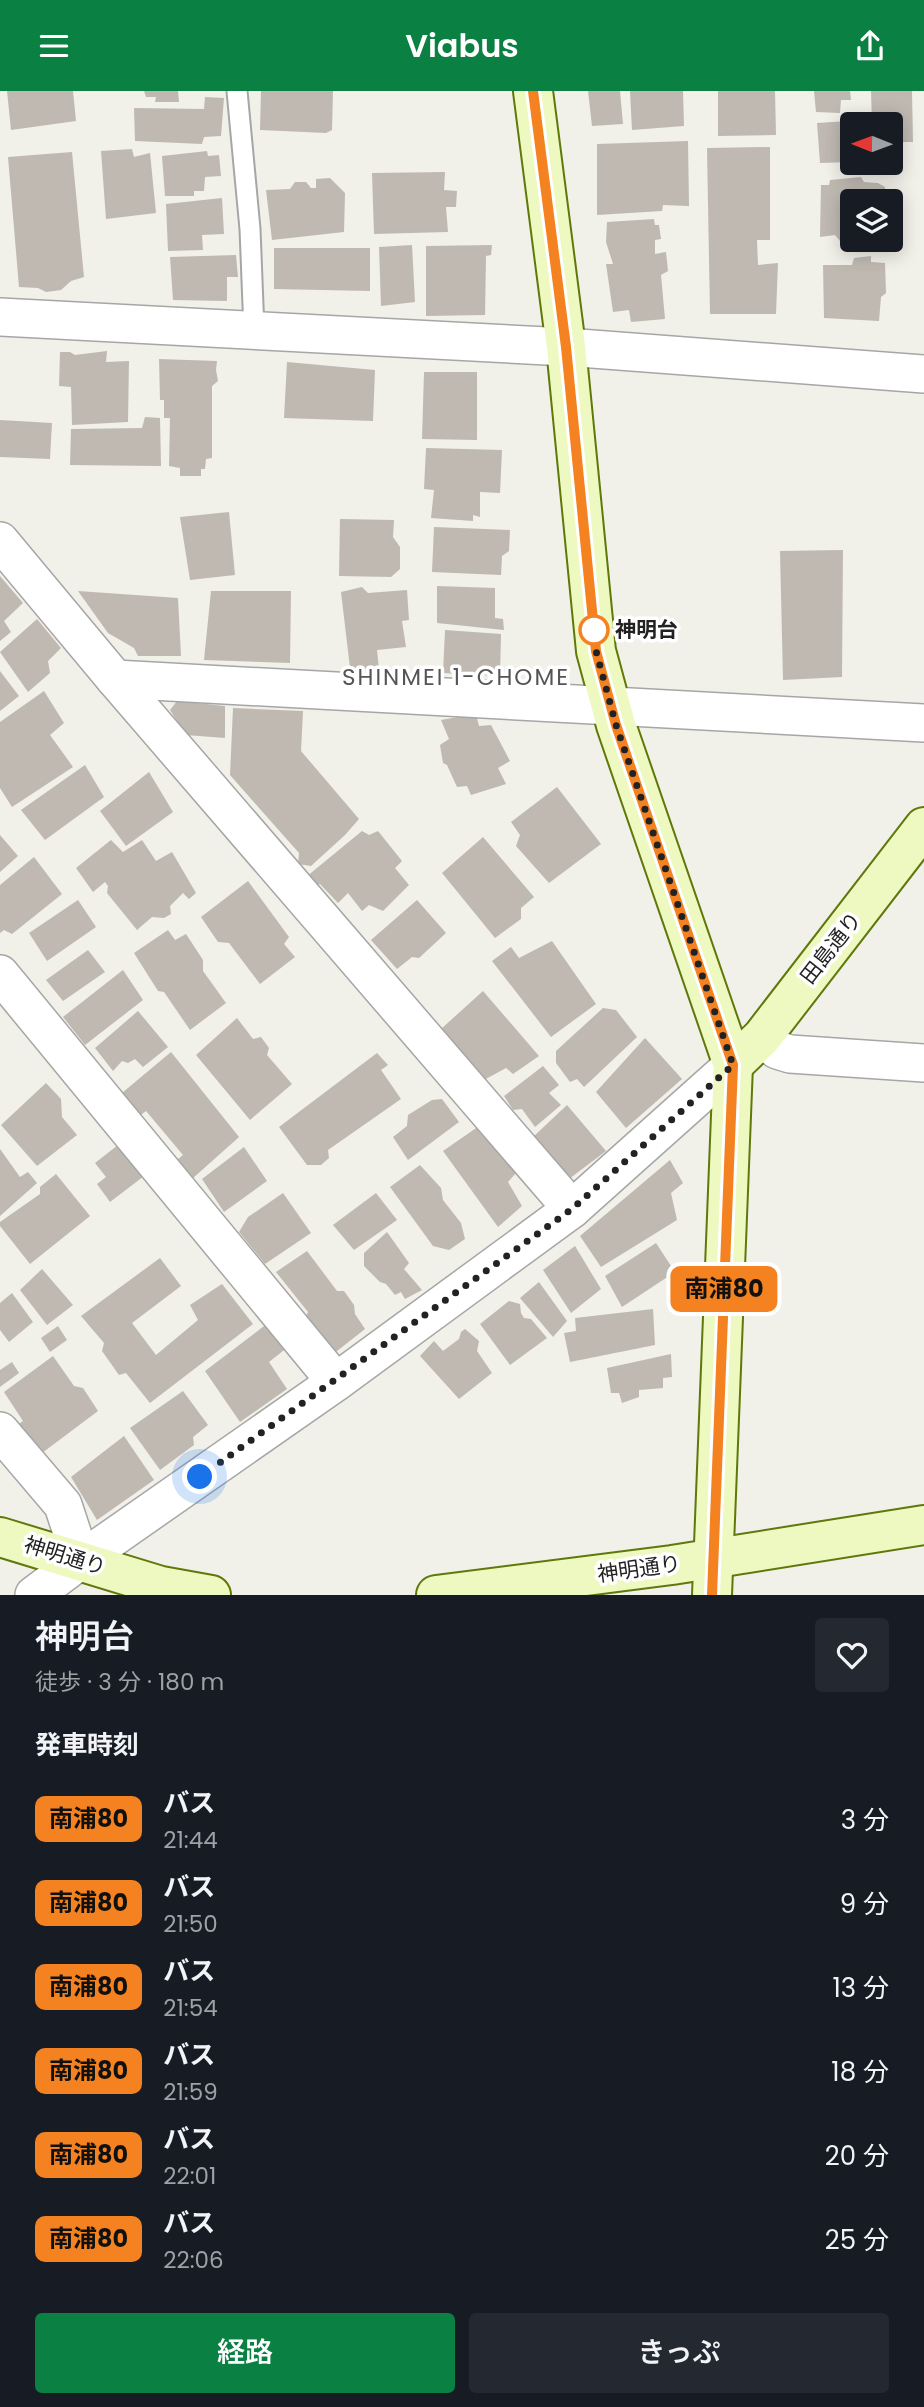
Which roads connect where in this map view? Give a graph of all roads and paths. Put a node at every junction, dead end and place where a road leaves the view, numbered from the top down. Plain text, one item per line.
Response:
1 (237, 91) edge
2 (533, 91) edge
3 (0, 317) edge
4 (254, 331) junction
5 (566, 347) junction
6 (924, 374) edge
7 (0, 541) edge
8 (115, 679) junction
9 (611, 705) junction
10 (924, 723) edge
11 (924, 827) edge
12 (0, 974) edge
13 (762, 1037) junction
14 (924, 1063) edge
15 (733, 1065) junction
16 (572, 1209) junction
17 (336, 1382) junction
18 (0, 1431) edge
19 (924, 1525) edge
20 (0, 1537) edge
21 (81, 1560) junction
22 (713, 1576) edge
23 (162, 1590) edge
24 (33, 1595) edge
25 (211, 1595) edge
26 (436, 1595) edge

1 - 4 lane
2 - 5 street
3 - 4 street
4 - 5 street
5 - 6 street
5 - 9 street
7 - 8 street
8 - 9 street
8 - 16 street
9 - 10 street
9 - 15 street
11 - 13 street, 田島通り
12 - 17 street
13 - 14 street
13 - 15 street, 田島通り
15 - 16 street
15 - 22 street
16 - 17 street
17 - 21 street
18 - 21 street
19 - 22 street, 神明通り
20 - 21 street, 神明通り
21 - 23 street, 神明通り
21 - 24 street
22 - 26 street, 神明通り
23 - 25 street, 神明通り

